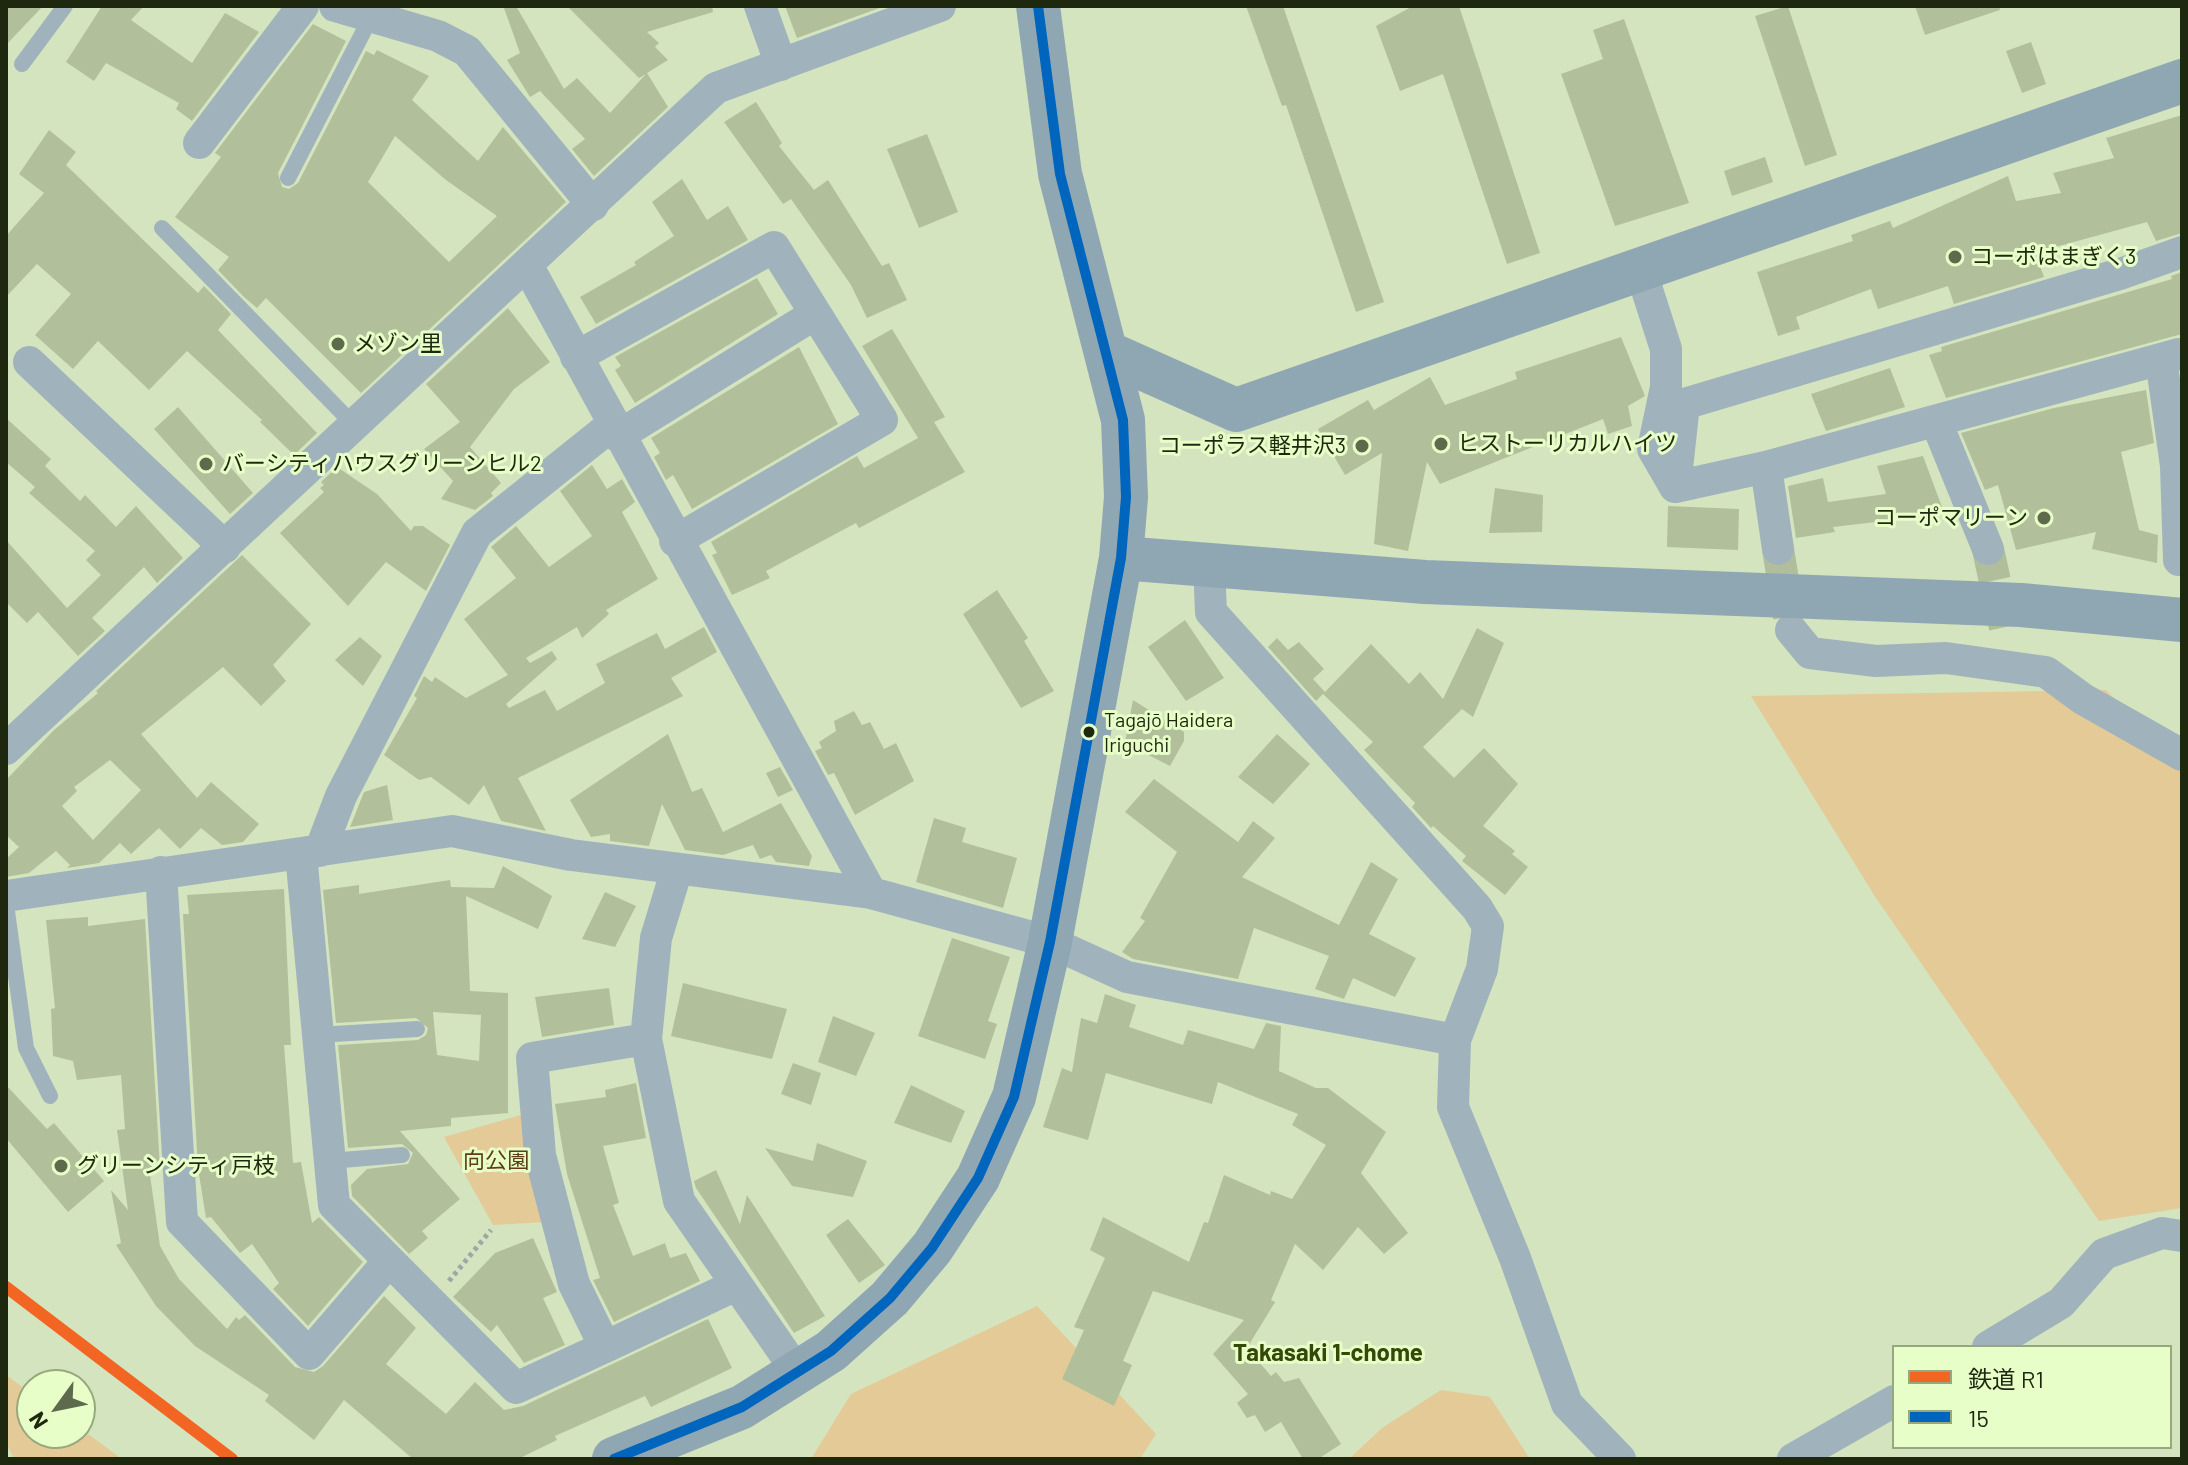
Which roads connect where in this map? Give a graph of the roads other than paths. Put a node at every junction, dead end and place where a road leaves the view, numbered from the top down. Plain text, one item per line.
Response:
1 (65, 6) edge
2 (303, 6) edge
3 (335, 6) edge
4 (760, 6) edge
5 (940, 6) edge
6 (1038, 6) edge
7 (372, 15) junction
8 (22, 64) dead end
9 (781, 65) junction
10 (2182, 81) edge
11 (199, 143) dead end
12 (288, 178) dead end
13 (593, 205) junction
14 (162, 228) dead end
15 (2182, 252) edge
16 (527, 265) junction
17 (1641, 271) junction
18 (815, 314) junction
19 (1108, 353) junction
20 (2172, 356) edge
21 (576, 357) junction
22 (29, 362) dead end
23 (1936, 421) junction
24 (355, 426) junction
25 (615, 430) junction
26 (1766, 467) junction
27 (1675, 487) junction
28 (675, 541) junction
29 (225, 547) junction
30 (1778, 549) tunnel mouth
31 (1988, 549) tunnel mouth
32 (1121, 558) junction
33 (2179, 560) dead end
34 (1209, 566) junction
35 (2182, 620) edge
36 (1791, 630) tunnel mouth
37 (6, 749) edge
38 (2182, 755) edge
39 (311, 853) junction
40 (677, 869) junction
41 (161, 872) junction
42 (871, 893) junction
43 (6, 896) edge
44 (6, 904) edge
45 (1050, 942) junction
46 (417, 1029) dead end
47 (318, 1035) junction
48 (646, 1039) junction
49 (1455, 1040) junction
50 (50, 1096) dead end
51 (402, 1155) dead end
52 (330, 1161) junction
53 (2182, 1236) edge
54 (389, 1261) junction
55 (736, 1285) junction
56 (1991, 1345) edge
57 (605, 1347) junction
58 (798, 1373) junction
59 (1892, 1402) edge
60 (614, 1459) edge
61 (1620, 1459) edge
62 (1793, 1459) edge

1 - 8 lane
2 - 11 street
3 - 7 street
4 - 9 street
5 - 9 street
6 - 19 street
7 - 12 lane
7 - 13 street
9 - 13 street
10 - 17 street
13 - 16 street
14 - 24 lane
15 - 27 street
16 - 21 street
16 - 24 street
17 - 19 street
17 - 27 street
18 - 21 street
18 - 25 street
18 - 28 street
19 - 32 street
20 - 23 street
20 - 33 street
21 - 25 street
22 - 29 street
23 - 26 street
23 - 31 street
24 - 29 street
25 - 28 street
25 - 39 street
26 - 27 street
26 - 30 street
28 - 42 street
29 - 37 street
32 - 34 street
32 - 45 street
34 - 35 street
34 - 49 street
36 - 38 street
39 - 40 street
39 - 41 street
39 - 47 street
40 - 42 street
40 - 48 street
41 - 43 street
41 - 54 street
42 - 45 street
44 - 50 lane
45 - 49 street
45 - 58 street
46 - 47 lane
47 - 52 street
48 - 55 street
48 - 57 street
49 - 61 street
51 - 52 lane
52 - 54 street
53 - 56 street
54 - 57 street
55 - 57 street
55 - 58 street
58 - 60 street
59 - 62 street

